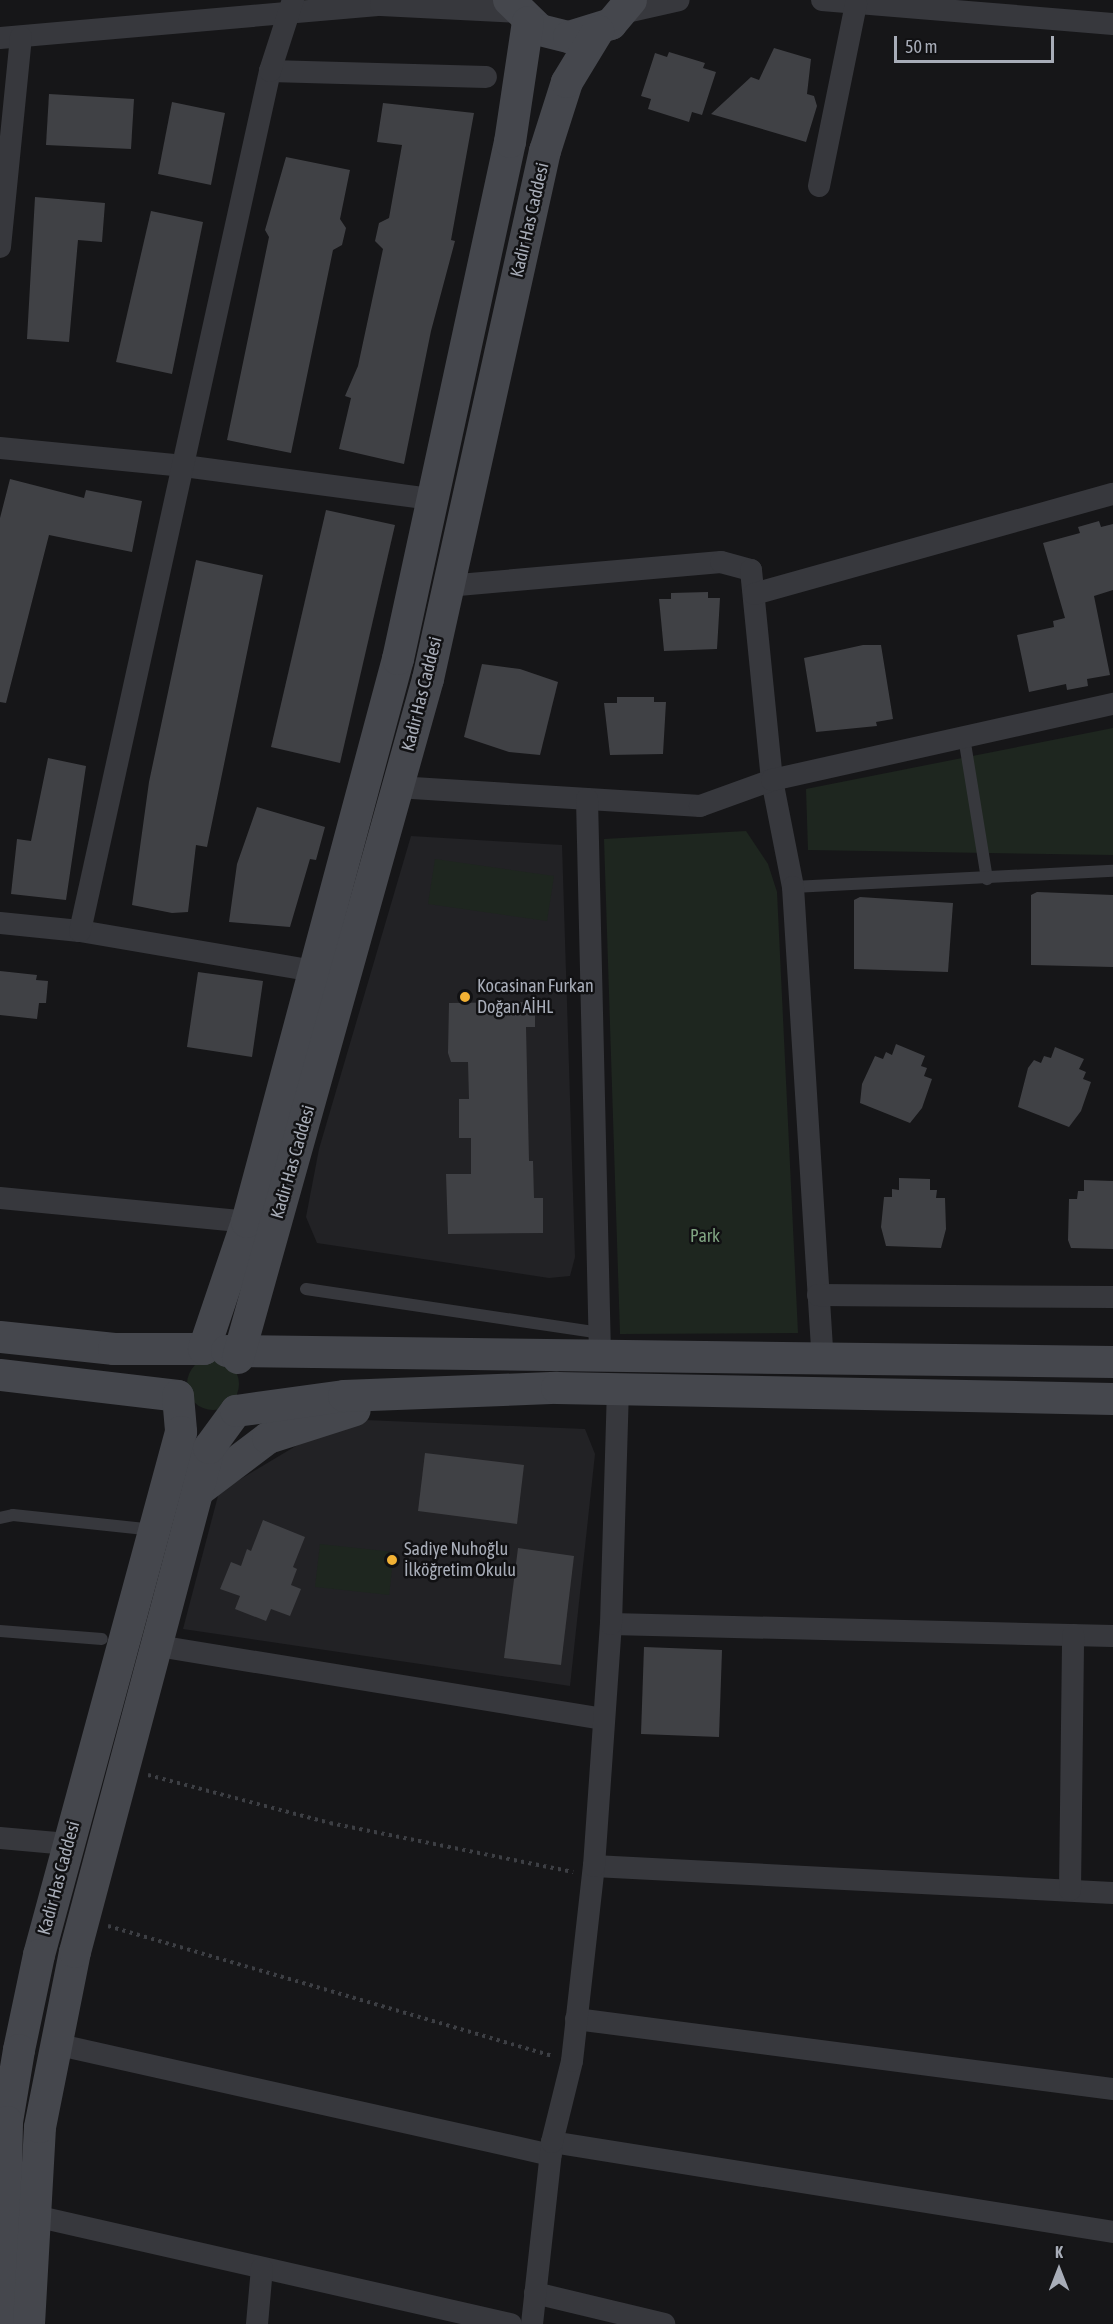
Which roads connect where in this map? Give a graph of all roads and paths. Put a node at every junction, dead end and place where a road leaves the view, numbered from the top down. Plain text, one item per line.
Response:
1 (679, 0) edge
2 (822, 0) edge
3 (386, 2) edge
4 (856, 4) junction
5 (291, 8) edge
6 (518, 11) edge
7 (617, 15) edge
8 (1113, 24) edge
9 (11, 38) edge
10 (270, 71) junction
11 (486, 78) dead end
12 (819, 186) dead end
13 (0, 247) edge
14 (0, 448) edge
15 (184, 466) junction
16 (1113, 494) edge
17 (432, 499) junction
18 (447, 586) junction
19 (754, 594) junction
20 (1113, 704) edge
21 (964, 737) junction
22 (772, 780) junction
23 (398, 787) junction
24 (588, 799) junction
25 (1113, 871) edge
26 (987, 879) junction
27 (792, 887) junction
28 (0, 923) edge
29 (80, 932) junction
30 (313, 971) junction
31 (0, 1198) edge
32 (247, 1222) junction
33 (306, 1289) dead end
34 (818, 1295) junction
35 (1113, 1297) edge
36 (0, 1337) edge
37 (600, 1343) junction
38 (227, 1353) junction
39 (823, 1358) junction
40 (1113, 1362) edge
41 (0, 1375) edge
42 (618, 1389) junction
43 (429, 1393) junction
44 (178, 1396) junction
45 (1113, 1399) edge
46 (236, 1411) junction
47 (198, 1491) junction
48 (0, 1518) edge
49 (154, 1530) junction
50 (611, 1624) junction
51 (0, 1631) edge
52 (1073, 1635) junction
53 (1113, 1636) edge
54 (102, 1639) dead end
55 (158, 1646) junction
56 (604, 1719) junction
57 (124, 1769) junction
58 (0, 1838) edge
59 (68, 1844) junction
60 (594, 1866) junction
61 (1070, 1890) junction
62 (1113, 1893) edge
63 (84, 1920) junction
64 (576, 2019) junction
65 (55, 2044) junction
66 (572, 2061) junction
67 (1113, 2089) edge
68 (3, 2140) edge
69 (552, 2149) junction
70 (35, 2216) junction
71 (1113, 2232) edge
72 (262, 2268) junction
73 (535, 2294) junction
74 (3, 2324) edge
75 (29, 2324) edge
76 (257, 2324) edge
77 (511, 2324) edge
78 (532, 2324) edge
79 (664, 2324) edge

1 - 7 street
2 - 4 street
3 - 5 street
3 - 6 street
4 - 8 street
4 - 12 street
5 - 9 street
5 - 10 street
6 - 7 street
6 - 17 street, Kadir Has Caddesi
7 - 18 street, Kadir Has Caddesi
9 - 13 street
10 - 11 street
10 - 15 street
14 - 15 street
15 - 17 street
15 - 29 street
16 - 19 street
17 - 30 street, Kadir Has Caddesi
18 - 19 street
18 - 23 street, Kadir Has Caddesi
19 - 22 street
20 - 21 street
21 - 22 street
21 - 26 lane
22 - 24 street
22 - 27 street
23 - 24 street
23 - 38 street, Kadir Has Caddesi
24 - 37 street
25 - 26 lane
26 - 27 lane
27 - 34 street
28 - 29 street
29 - 30 street
30 - 32 street, Kadir Has Caddesi
31 - 32 street
32 - 38 street, Kadir Has Caddesi
33 - 37 lane
34 - 35 street
34 - 39 street
36 - 38 street
37 - 38 street
37 - 39 street
38 - 44 street
38 - 46 street
39 - 40 street
41 - 44 street
42 - 43 street
42 - 45 street
42 - 50 street
43 - 46 street
43 - 47 street
44 - 46 street
44 - 49 street, Kadir Has Caddesi
46 - 47 street, Kadir Has Caddesi
47 - 55 street, Kadir Has Caddesi
48 - 49 lane
49 - 59 street, Kadir Has Caddesi
50 - 52 street
50 - 56 street
51 - 54 lane
52 - 53 street
52 - 61 street
55 - 56 street
55 - 57 street, Kadir Has Caddesi
56 - 60 street
57 - 60 path
57 - 63 street, Kadir Has Caddesi
58 - 59 street
59 - 68 street, Kadir Has Caddesi
60 - 61 street
60 - 64 street
61 - 62 street
63 - 65 street, Kadir Has Caddesi
63 - 66 path
64 - 66 street
64 - 67 street
65 - 69 street
65 - 70 street, Kadir Has Caddesi
66 - 69 street
68 - 74 street, Kadir Has Caddesi
69 - 71 street
69 - 73 street
70 - 72 street
70 - 75 street, Kadir Has Caddesi
72 - 76 street
72 - 77 street
73 - 78 street
73 - 79 street

